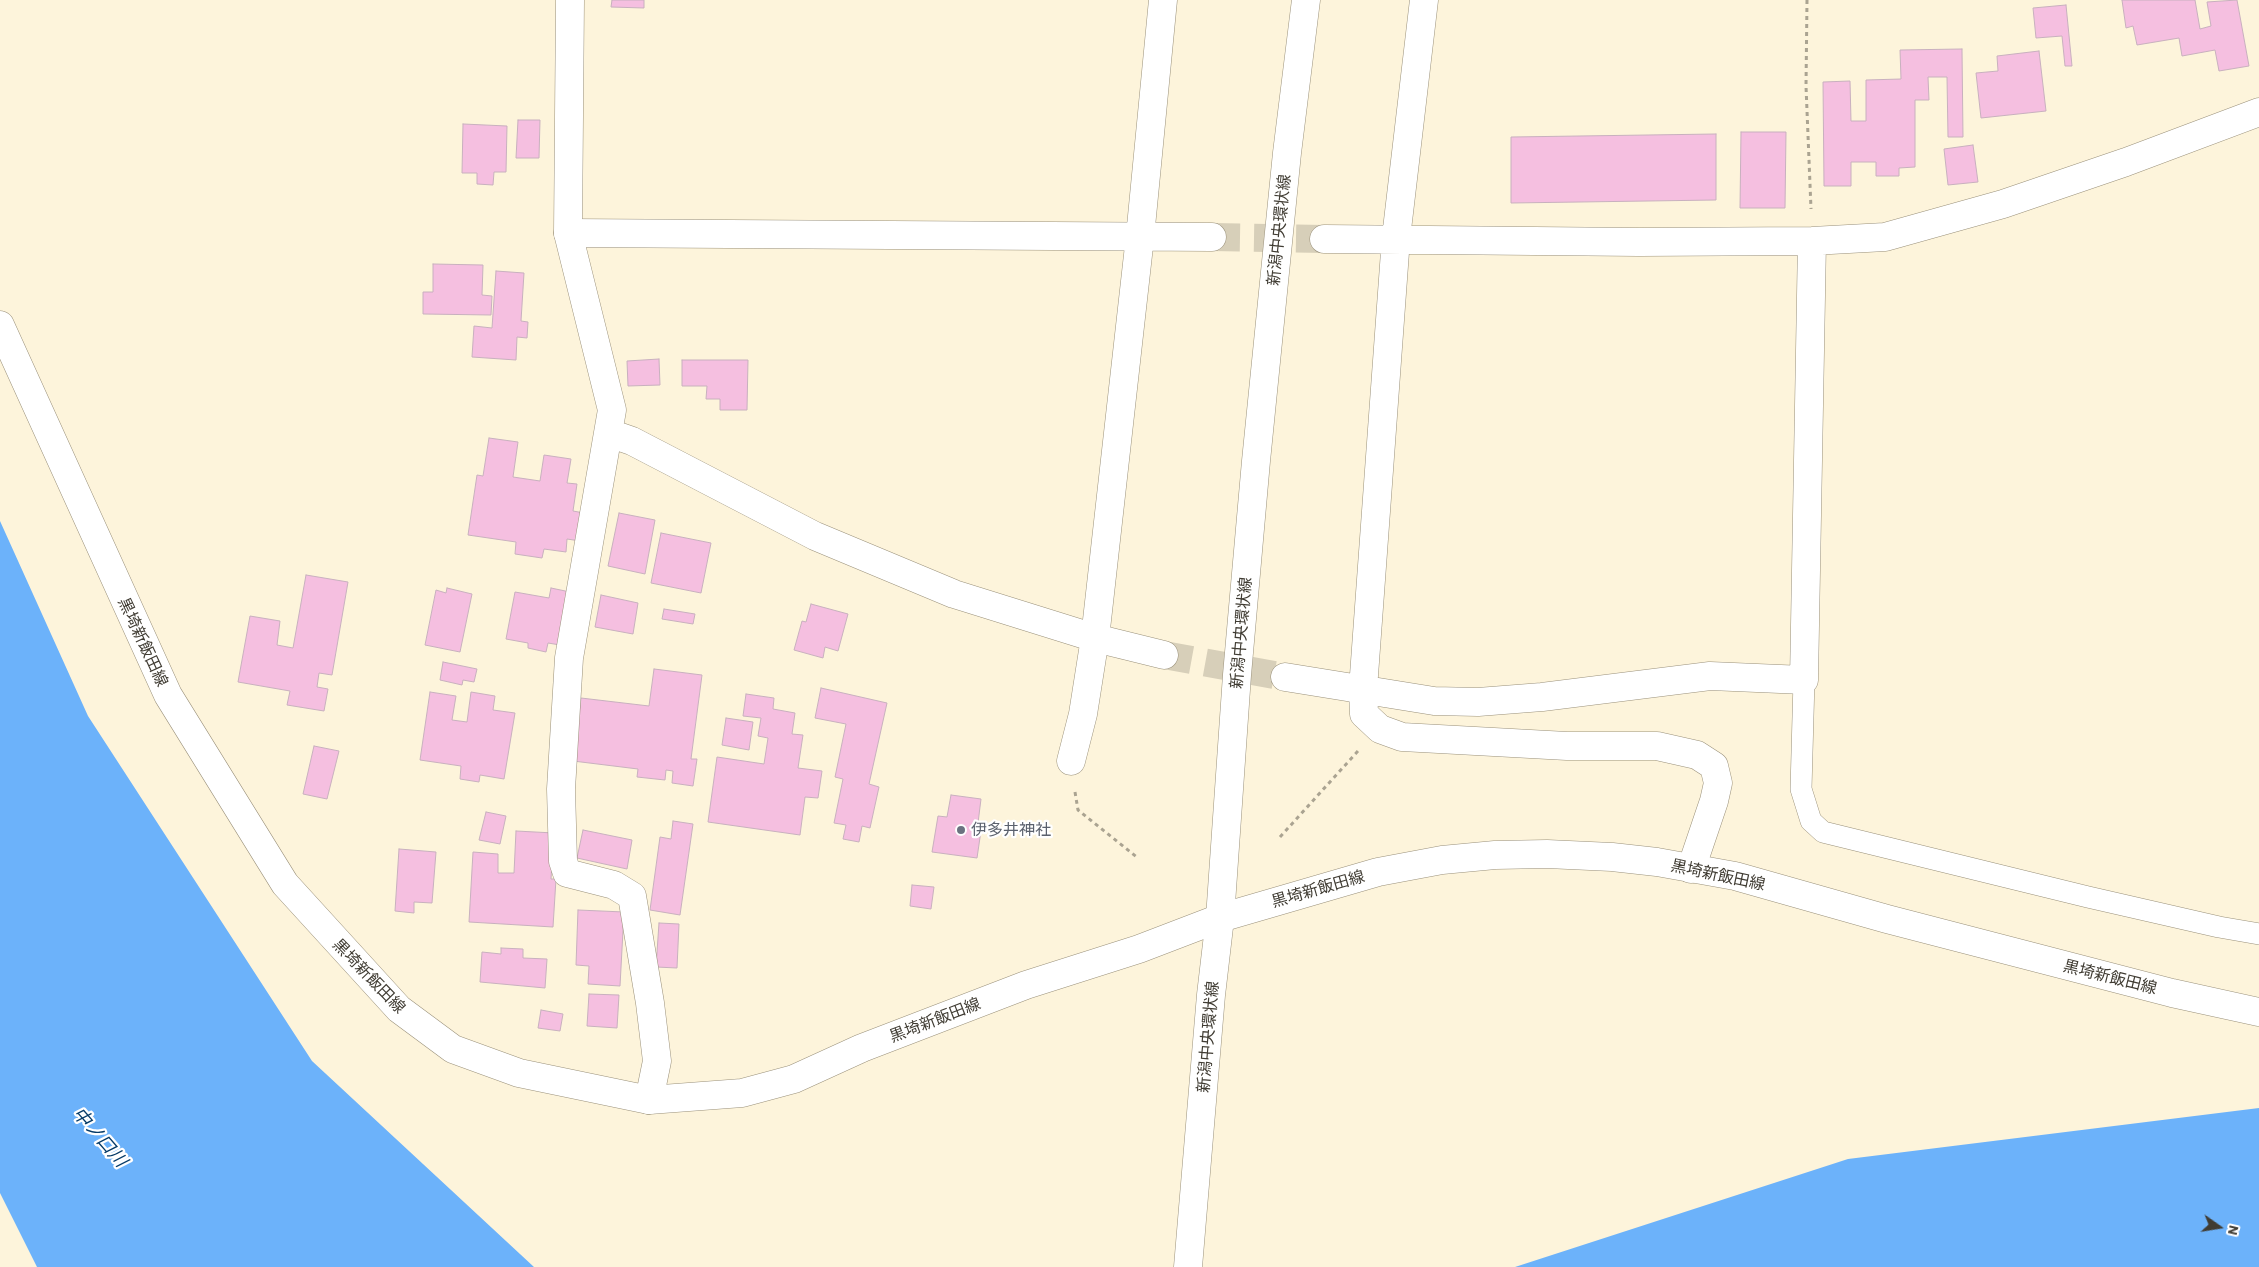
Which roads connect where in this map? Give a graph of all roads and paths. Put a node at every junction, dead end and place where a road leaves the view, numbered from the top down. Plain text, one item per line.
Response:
1 (570, 0) edge
2 (1163, 0) edge
3 (1306, 0) edge
4 (1424, 0) edge
5 (1807, 0) edge
6 (2259, 112) edge
7 (568, 233) junction
8 (1140, 237) junction
9 (1212, 237) tunnel mouth
10 (1396, 238) junction
11 (1324, 239) tunnel mouth
12 (1812, 241) junction
13 (0, 325) edge
14 (610, 433) junction
15 (1095, 638) junction
16 (1164, 655) tunnel mouth
17 (1285, 677) tunnel mouth
18 (1804, 680) junction
19 (1363, 689) junction
20 (1358, 752) dead end
21 (1071, 761) dead end
22 (1078, 810) dead end
23 (1280, 837) dead end
24 (1138, 858) dead end
25 (1691, 869) junction
26 (1220, 918) junction
27 (2259, 934) edge
28 (2259, 1012) edge
29 (649, 1100) junction
30 (1188, 1267) edge

1 - 7 street
2 - 8 street
3 - 26 street, 新潟中央環状線
4 - 10 street
5 - 12 path
6 - 12 street
7 - 8 street
7 - 14 street
8 - 9 street
8 - 15 street
10 - 11 street
10 - 12 street
10 - 19 street
12 - 18 street
13 - 29 street, 黒埼新飯田線
14 - 15 street
14 - 29 street
15 - 16 street
15 - 21 street
17 - 19 street
18 - 19 street
18 - 27 lane
19 - 25 street
20 - 23 path
22 - 24 path
25 - 26 street, 黒埼新飯田線
25 - 28 street, 黒埼新飯田線
26 - 29 street, 黒埼新飯田線
26 - 30 street, 新潟中央環状線

